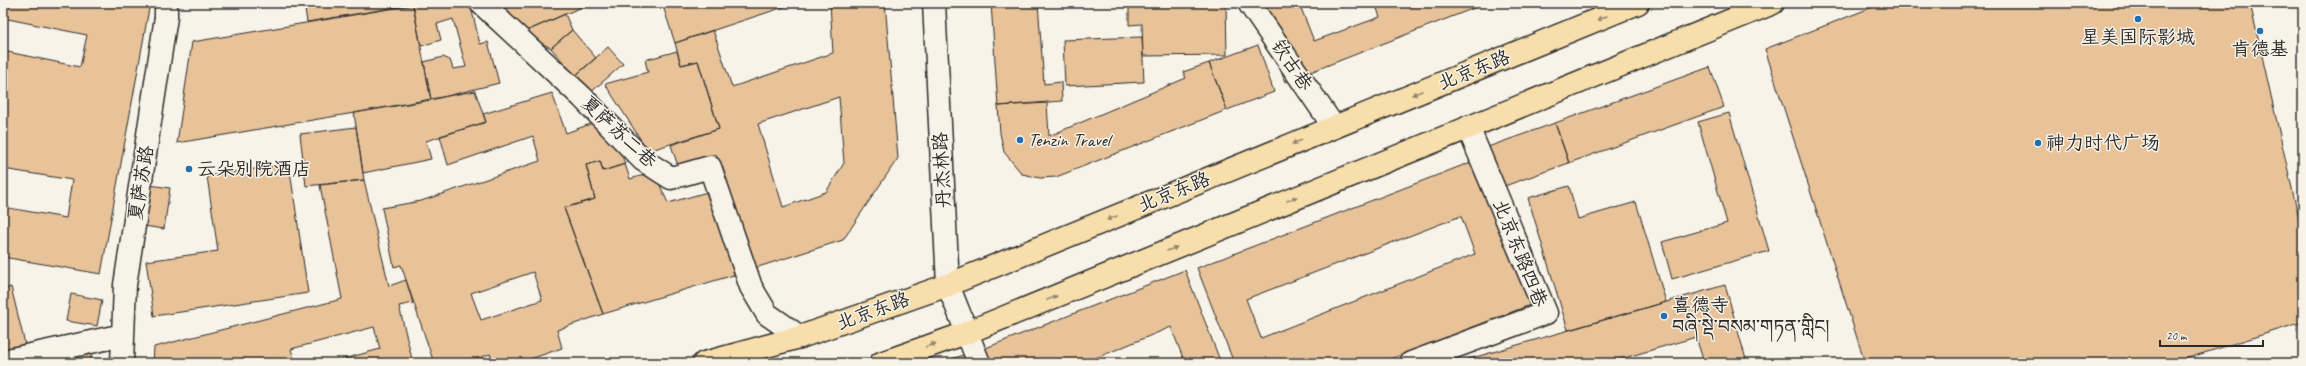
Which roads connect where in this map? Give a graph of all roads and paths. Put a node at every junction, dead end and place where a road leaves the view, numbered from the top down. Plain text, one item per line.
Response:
1 (166, 3) edge
2 (480, 3) edge
3 (934, 3) edge
4 (1249, 3) edge
5 (1638, 3) edge
6 (1773, 3) edge
7 (1334, 127) junction
8 (1468, 127) junction
9 (948, 285) junction
10 (966, 333) junction
11 (122, 335) junction
12 (800, 337) junction
13 (3, 361) edge
14 (122, 363) edge
15 (704, 363) edge
16 (881, 363) edge
17 (979, 363) edge
18 (1411, 363) edge

1 - 11 street, 夏萨苏路
2 - 12 street, 夏萨苏二巷
3 - 9 street, 丹杰林路
4 - 7 street, 钦古巷
5 -> 7 main road, 北京东路
6 - 8 main road
7 -> 9 main road, 北京东路
10 -> 8 main road
8 - 18 street, 北京东路四巷
9 - 10 street, 丹杰林路
9 - 12 main road, 北京东路
16 -> 10 main road
10 - 17 street, 丹杰林路
11 - 13 street
11 - 14 street, 夏萨苏路
12 - 15 main road, 北京东路

